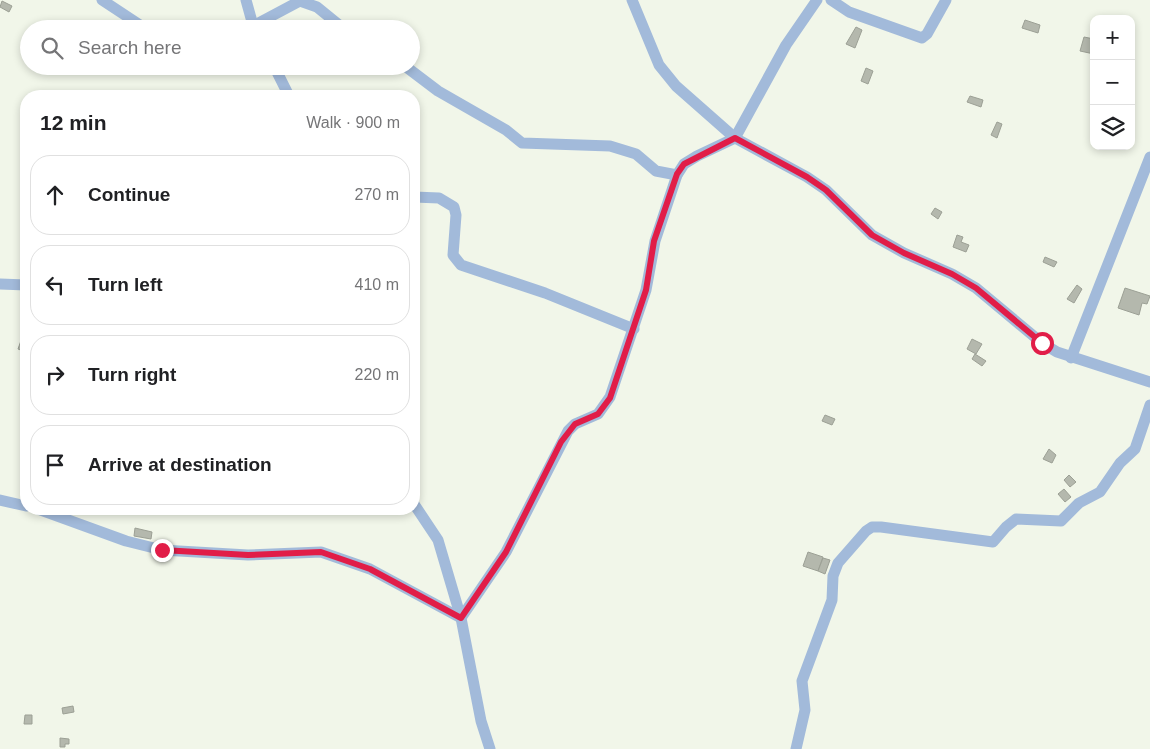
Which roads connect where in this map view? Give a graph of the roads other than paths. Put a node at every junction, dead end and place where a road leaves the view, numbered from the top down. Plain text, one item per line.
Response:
1 (102, 0) edge
2 (246, 0) edge
3 (632, 0) edge
4 (817, 0) edge
5 (831, 0) edge
6 (946, 0) edge
7 (132, 20) edge
8 (252, 20) edge
9 (267, 20) edge
10 (333, 20) edge
11 (278, 75) edge
12 (417, 75) edge
13 (286, 90) edge
14 (735, 138) junction
15 (1150, 157) edge
16 (677, 174) junction
17 (420, 196) edge
18 (0, 284) edge
19 (20, 285) edge
20 (634, 328) junction
21 (1071, 358) junction
22 (1150, 382) edge
23 (1150, 405) edge
24 (0, 500) edge
25 (20, 505) edge
26 (420, 513) edge
27 (54, 515) edge
28 (461, 618) junction
29 (490, 749) edge
30 (796, 749) edge

1 - 7 street
2 - 8 street
3 - 14 street
4 - 14 street
5 - 6 street
9 - 10 street
11 - 13 street
12 - 16 street
14 - 16 street
14 - 21 street
15 - 21 street
16 - 20 street
17 - 20 street
18 - 19 street
20 - 28 street
21 - 22 street
23 - 30 street
24 - 25 street
26 - 28 street
27 - 28 street
28 - 29 street

